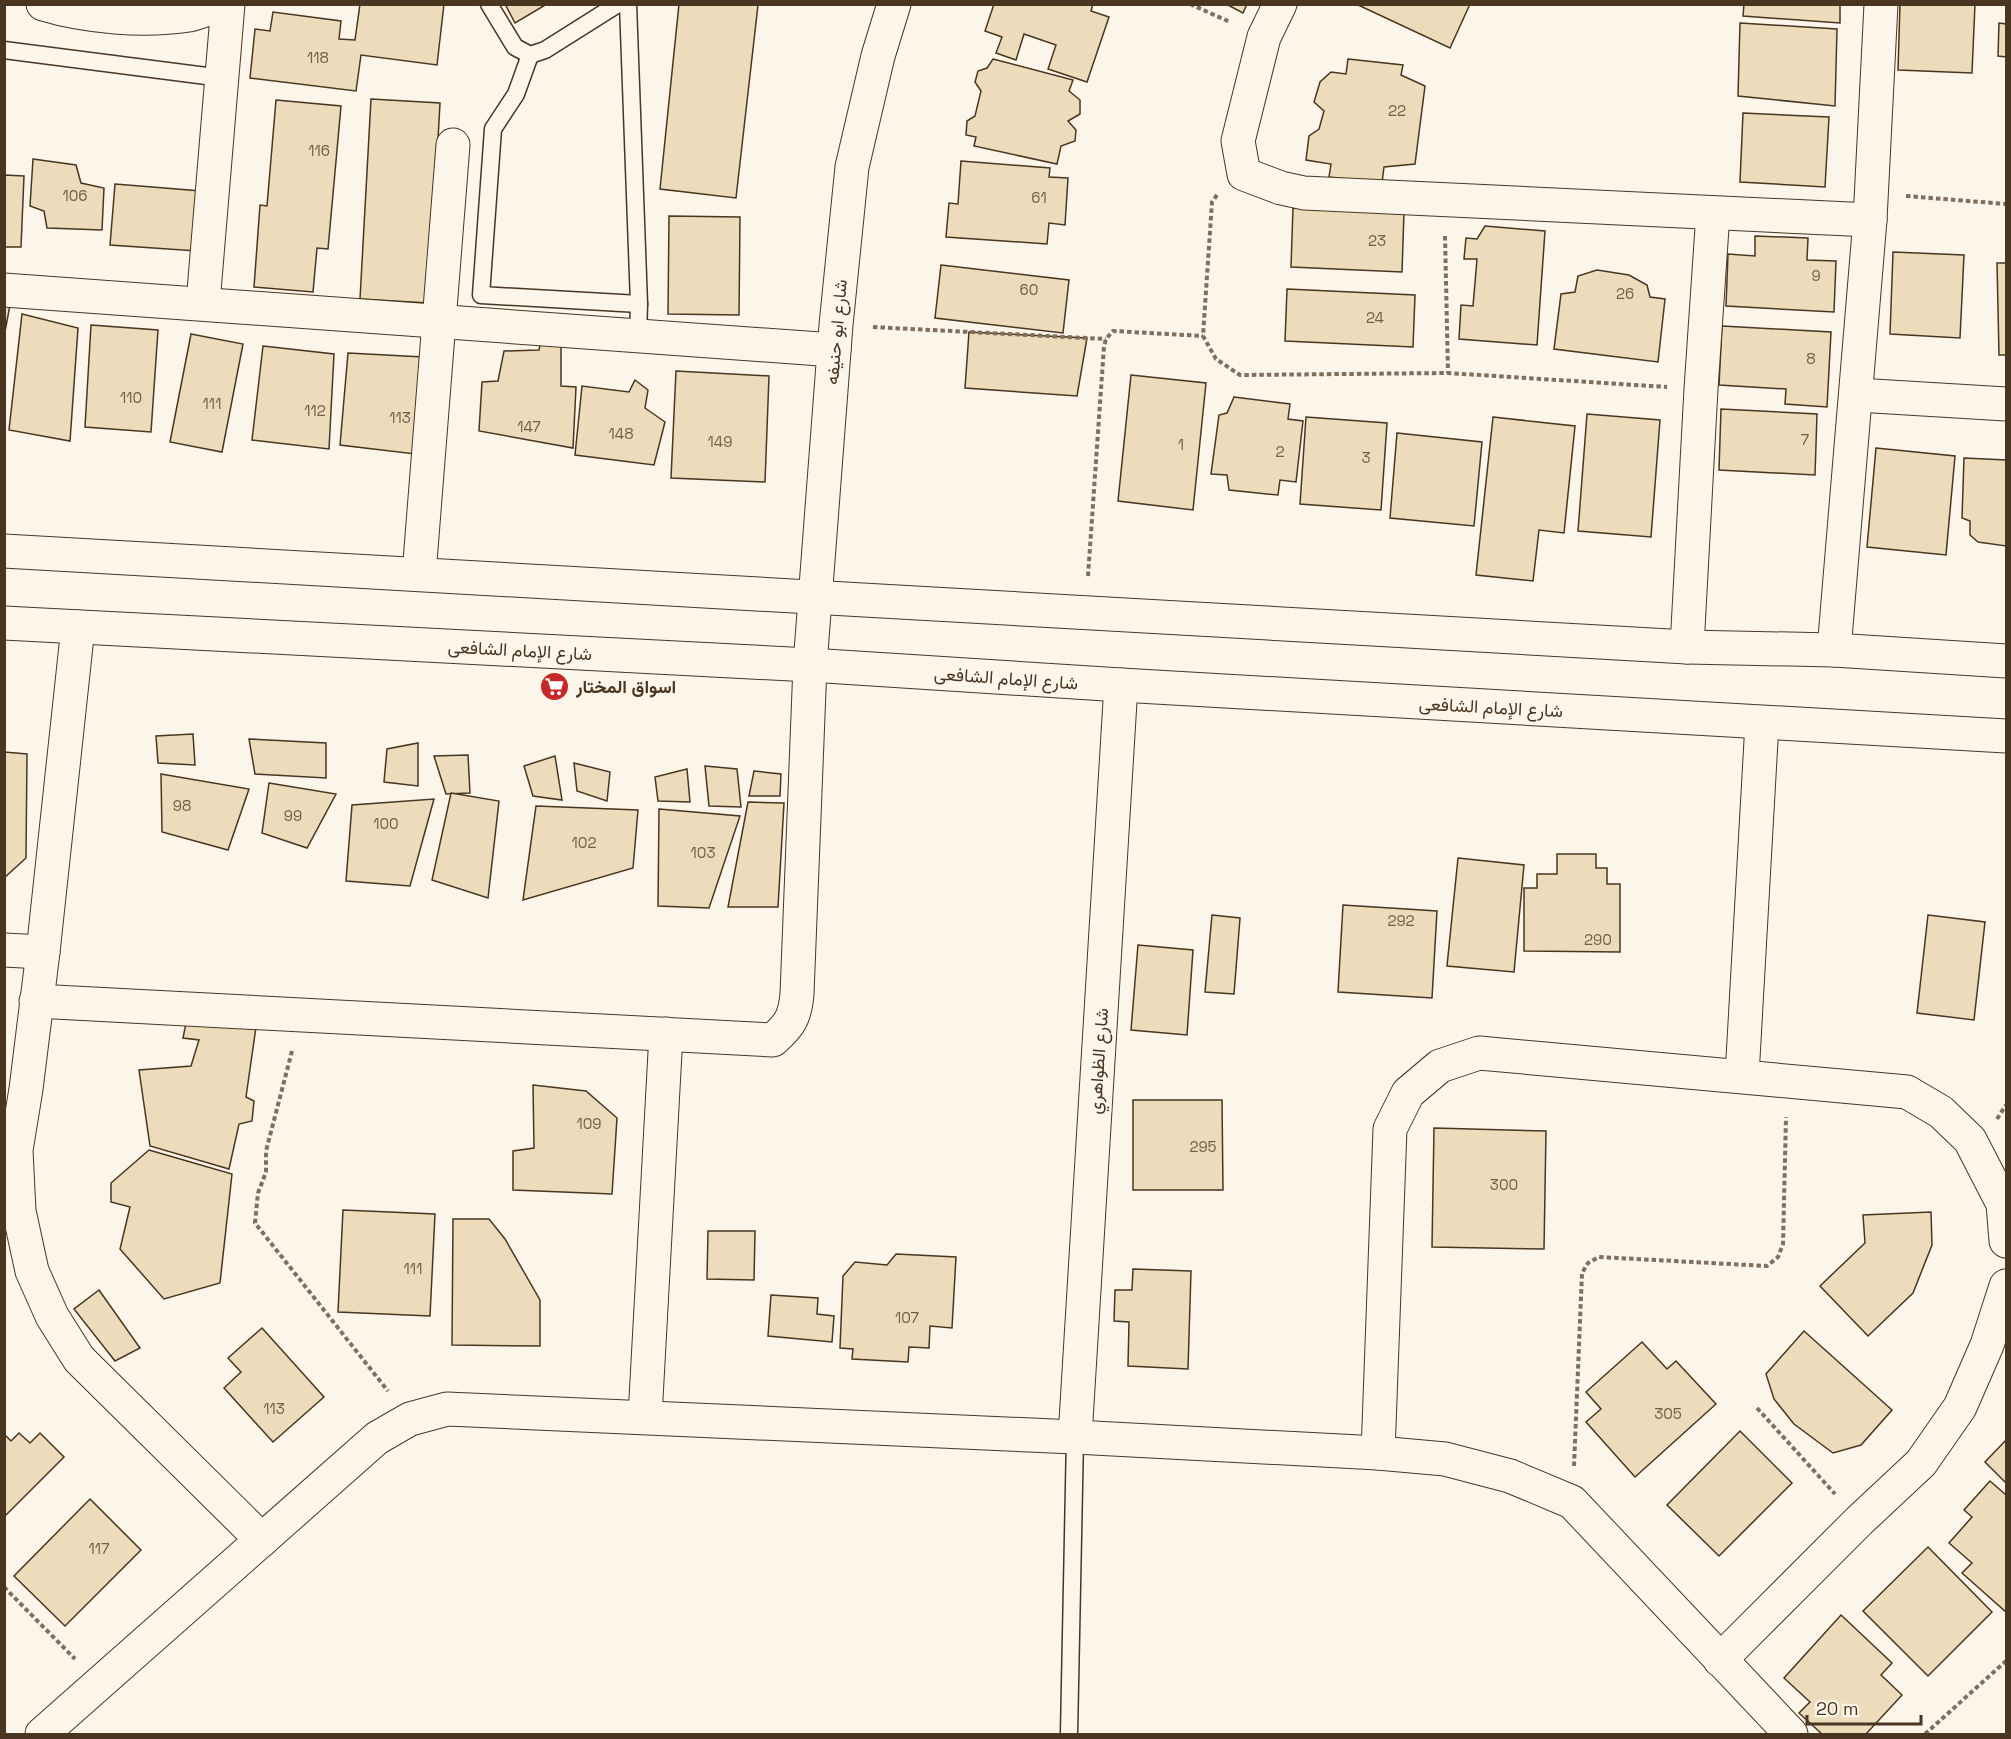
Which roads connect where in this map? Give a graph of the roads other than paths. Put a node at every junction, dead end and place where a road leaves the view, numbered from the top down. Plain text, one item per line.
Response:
1 (43, 4) edge
2 (220, 4) edge
3 (228, 4) edge
4 (489, 4) edge
5 (618, 4) edge
6 (628, 4) edge
7 (894, 4) edge
8 (1280, 4) edge
9 (1881, 4) edge
10 (4, 50) edge
11 (530, 55) junction
12 (222, 78) junction
13 (453, 145) dead end
14 (1871, 207) junction
15 (1713, 213) junction
16 (4, 290) edge
17 (202, 303) junction
18 (639, 304) junction
19 (439, 321) junction
20 (638, 336) junction
21 (835, 338) junction
22 (1857, 395) junction
23 (2007, 404) edge
24 (4, 551) edge
25 (419, 574) junction
26 (815, 597) junction
27 (4, 623) edge
28 (78, 627) junction
29 (1687, 647) junction
30 (1834, 650) junction
31 (2007, 661) edge
32 (810, 665) junction
33 (1121, 685) junction
34 (1762, 723) junction
35 (2007, 736) edge
36 (4, 950) edge
37 (43, 952) junction
38 (36, 1001) junction
39 (666, 1034) junction
40 (1742, 1076) junction
41 (2007, 1241) edge
42 (2007, 1286) edge
43 (645, 1417) junction
44 (1075, 1437) junction
45 (1378, 1453) junction
46 (262, 1540) junction
47 (1720, 1660) junction
48 (45, 1734) edge
49 (1069, 1734) edge
50 (1791, 1734) edge

1 - 2 street
3 - 12 street
4 - 11 lane
5 - 11 lane
6 - 18 lane
7 - 21 street, شارع ابو حنيفه
8 - 15 street
9 - 14 street
10 - 12 lane
11 - 18 lane
12 - 17 street
13 - 19 street
14 - 15 street
14 - 22 street
15 - 29 street
16 - 17 street
17 - 19 street
18 - 20 lane
19 - 20 street
19 - 25 street
20 - 21 street
21 - 26 street, شارع ابو حنيفه
22 - 23 street
22 - 30 street
24 - 25 street
25 - 26 street
26 - 29 street
26 - 32 street, شارع ابو حنيفه
27 - 28 street, شارع الإمام الشافعى
28 - 32 street, شارع الإمام الشافعى
28 - 37 street
29 - 30 street
30 - 31 street
32 - 33 street, شارع الإمام الشافعى
32 - 39 street, شارع ابو حنيفه
33 - 34 street, شارع الإمام الشافعى
33 - 44 street, شارع الظواهري
34 - 35 street, شارع الإمام الشافعى
34 - 40 street
36 - 37 street
37 - 38 street
38 - 39 street
38 - 46 street
39 - 43 street
40 - 41 street
40 - 45 street
42 - 47 street
43 - 44 street
43 - 46 street
44 - 45 street
44 - 49 lane
45 - 47 street
46 - 48 street
47 - 50 street

